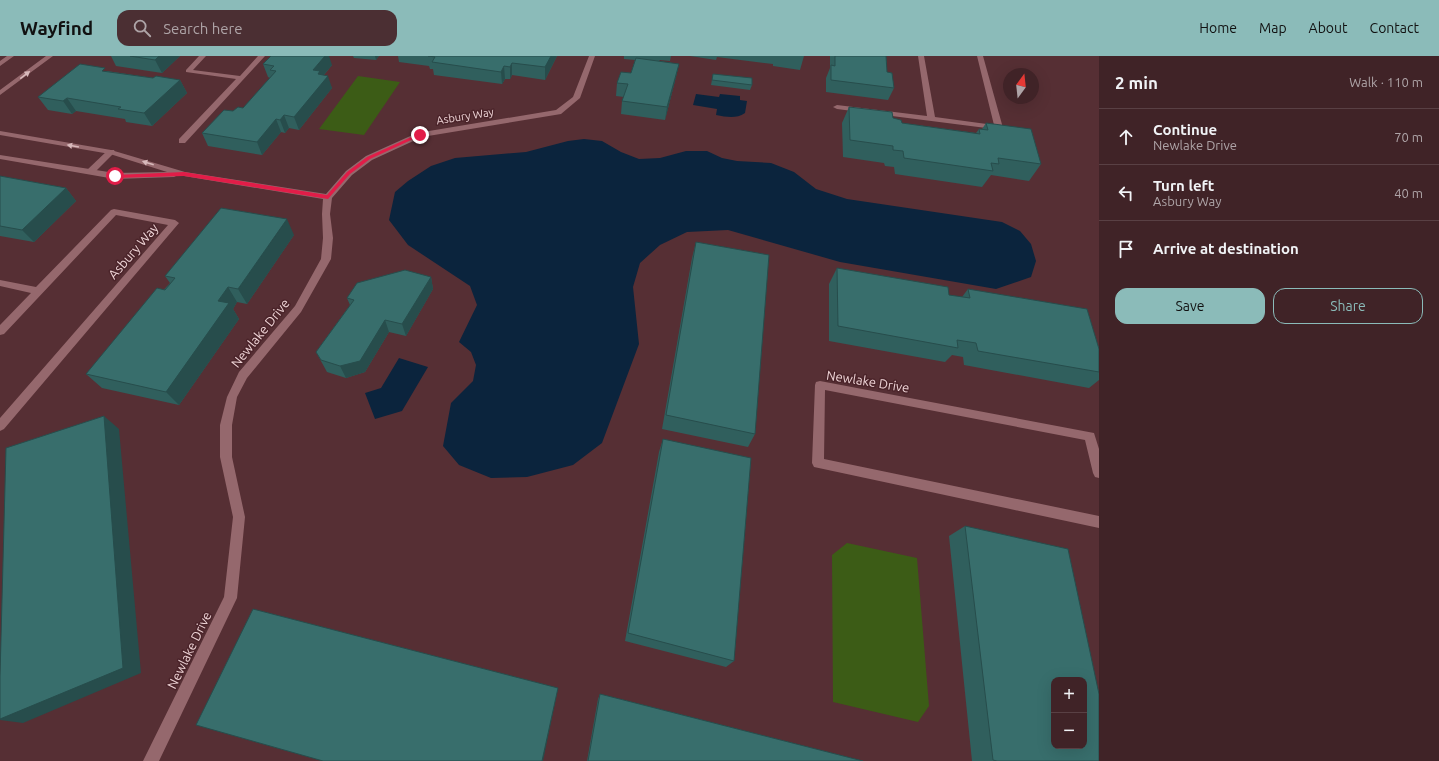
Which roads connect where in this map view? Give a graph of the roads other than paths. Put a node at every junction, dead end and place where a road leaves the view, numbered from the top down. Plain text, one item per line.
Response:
1 (11, 56) edge
2 (50, 56) edge
3 (203, 56) edge
4 (262, 56) edge
5 (592, 56) edge
6 (921, 56) edge
7 (980, 56) edge
8 (0, 64) edge
9 (241, 78) junction
10 (0, 93) edge
11 (837, 107) dead end
12 (931, 119) junction
13 (0, 133) edge
14 (182, 141) dead end
15 (111, 152) junction
16 (0, 157) edge
17 (90, 172) junction
18 (184, 174) junction
19 (328, 197) junction
20 (0, 283) edge
21 (38, 291) junction
22 (0, 331) edge
23 (0, 426) edge
24 (1099, 473) edge
25 (1099, 522) edge
26 (151, 761) edge

1 - 8 street
10 -> 2 street
3 - 9 street
4 - 9 street
5 - 19 street, Asbury Way
6 - 12 street
7 - 12 street
9 - 14 street
11 - 12 street
15 -> 13 street
15 - 17 street
18 -> 15 street
16 - 17 street
17 - 18 street
18 - 19 street
19 - 26 street, Newlake Drive
20 - 21 street
21 - 22 street, Asbury Way
21 - 23 street, Asbury Way
24 - 25 street, Newlake Drive

